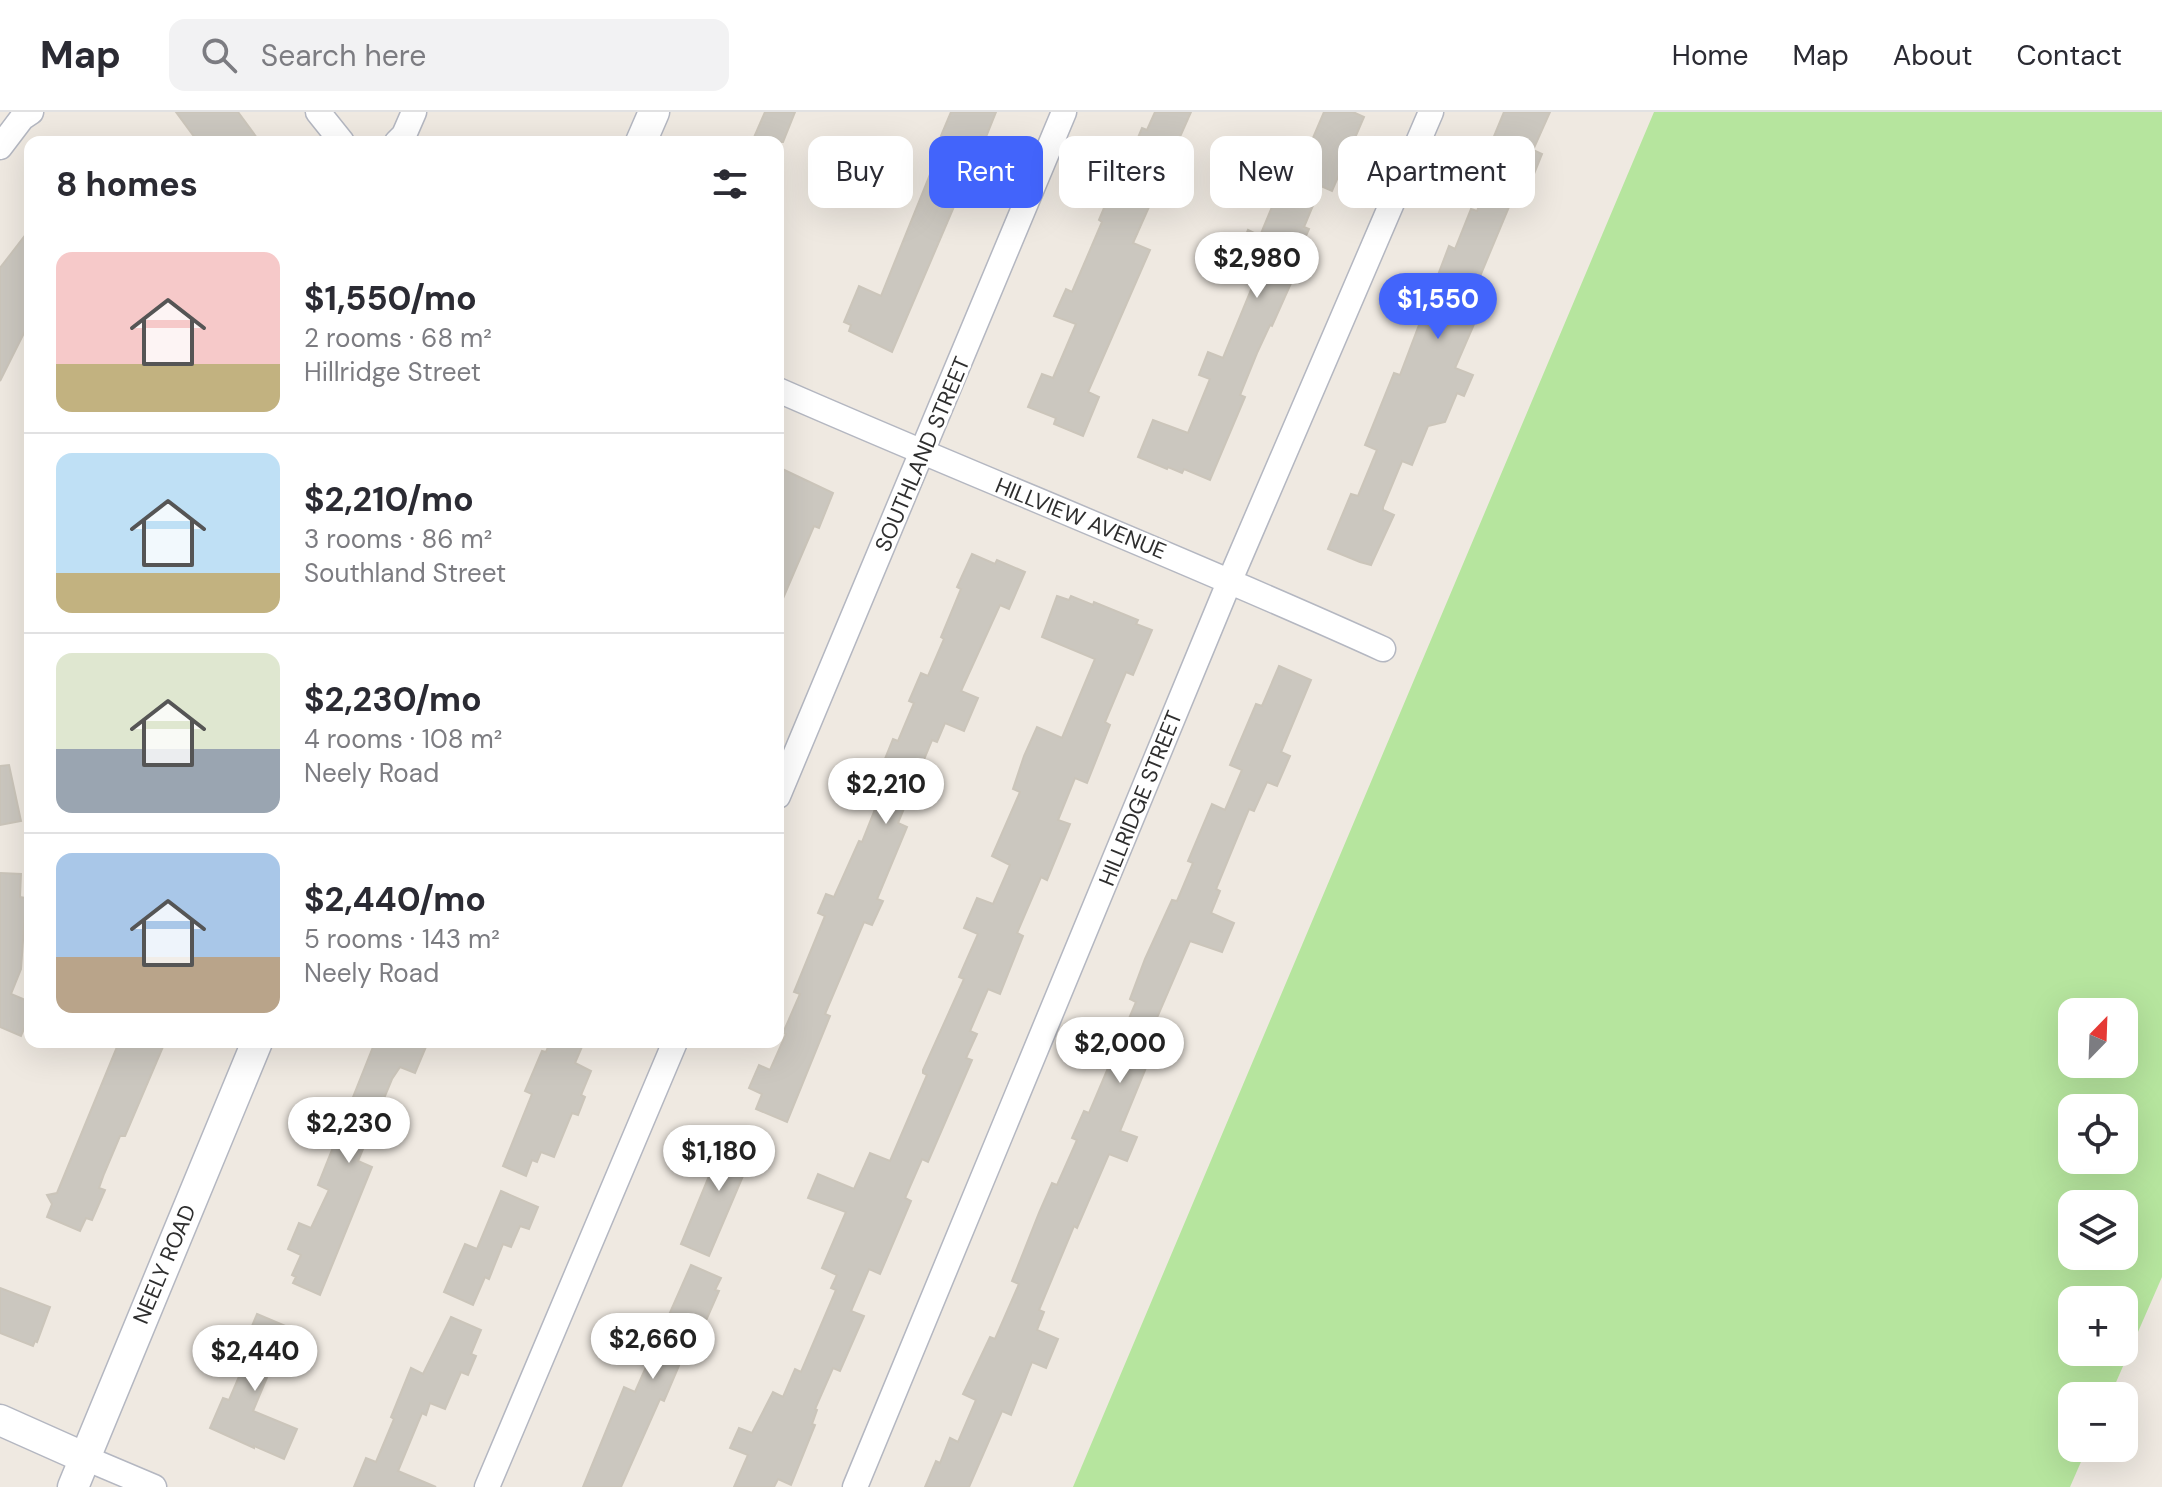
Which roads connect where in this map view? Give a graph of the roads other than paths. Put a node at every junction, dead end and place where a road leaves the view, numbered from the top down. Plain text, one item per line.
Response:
1 (31, 112) edge
2 (318, 112) edge
3 (414, 112) edge
4 (654, 112) edge
5 (1064, 112) edge
6 (1431, 112) edge
7 (337, 136) edge
8 (403, 136) edge
9 (644, 136) edge
10 (0, 147) edge
11 (784, 393) edge
12 (922, 453) junction
13 (1230, 580) junction
14 (1383, 649) dead end
15 (784, 782) edge
16 (254, 1048) edge
17 (672, 1048) edge
18 (0, 1420) edge
19 (83, 1457) junction
20 (73, 1487) edge
21 (154, 1487) edge
22 (487, 1487) edge
23 (855, 1487) edge

1 - 10 street
2 - 7 street
3 - 8 street
4 - 9 street
5 - 12 street, SOUTHLAND STREET
6 - 13 street, HILLRIDGE STREET
11 - 12 street, HILLVIEW AVENUE
12 - 13 street, HILLVIEW AVENUE
12 - 15 street, SOUTHLAND STREET
13 - 14 street, HILLVIEW AVENUE
13 - 23 street, HILLRIDGE STREET
16 - 19 street, NEELY ROAD
17 - 22 street
18 - 19 street
19 - 20 street, NEELY ROAD
19 - 21 street

